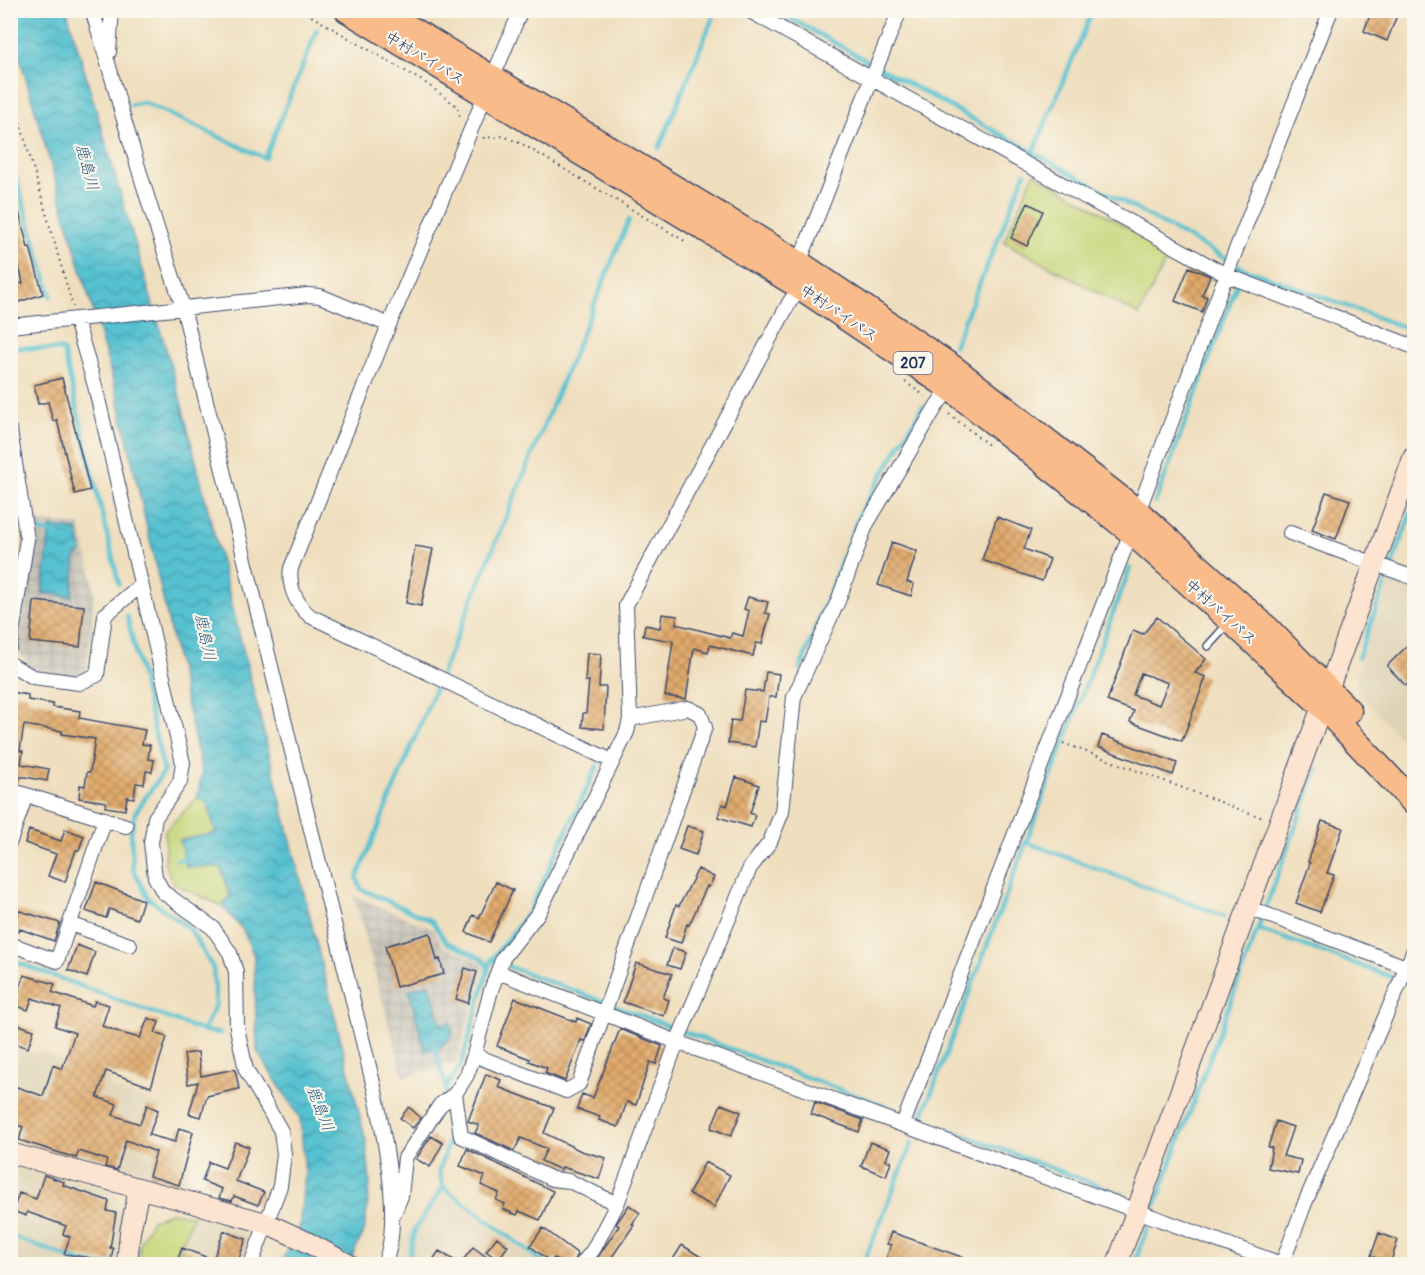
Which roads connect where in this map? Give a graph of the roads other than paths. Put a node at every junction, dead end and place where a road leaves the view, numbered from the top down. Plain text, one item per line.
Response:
1 (92, 10) edge
2 (112, 10) edge
3 (346, 10) edge
4 (380, 10) edge
5 (521, 10) edge
6 (748, 10) edge
7 (900, 10) edge
8 (1331, 10) edge
9 (108, 60) junction
10 (872, 78) junction
11 (489, 86) junction
12 (799, 263) junction
13 (1226, 275) junction
14 (800, 286) junction
15 (183, 307) junction
16 (76, 320) junction
17 (389, 325) junction
18 (10, 326) edge
19 (1414, 347) edge
20 (950, 388) junction
21 (10, 430) edge
22 (1414, 456) edge
23 (1134, 522) junction
24 (1290, 533) dead end
25 (1385, 568) junction
26 (1414, 578) edge
27 (141, 585) junction
28 (1231, 621) junction
29 (10, 646) edge
30 (1208, 646) dead end
31 (10, 664) edge
32 (1326, 699) junction
33 (630, 719) junction
34 (612, 761) junction
35 (1414, 780) edge
36 (10, 790) edge
37 (26, 795) junction
38 (1414, 802) edge
39 (105, 819) junction
40 (126, 826) dead end
41 (10, 841) edge
42 (1259, 911) junction
43 (70, 924) junction
44 (10, 944) edge
45 (130, 945) dead end
46 (1414, 950) edge
47 (1411, 968) edge
48 (498, 972) junction
49 (604, 1014) junction
50 (677, 1042) junction
51 (474, 1054) junction
52 (455, 1094) junction
53 (903, 1124) junction
54 (10, 1153) edge
55 (139, 1189) junction
56 (617, 1204) junction
57 (1137, 1211) junction
58 (392, 1221) junction
59 (274, 1227) junction
60 (127, 1264) edge
61 (251, 1264) edge
62 (348, 1264) edge
63 (384, 1264) edge
64 (582, 1264) edge
65 (1117, 1264) edge
66 (1282, 1264) edge

1 - 9 street
2 - 9 street
3 - 11 highway, 中村バイパス / 207
4 - 11 highway, 中村バイパス / 207
5 - 11 street
6 - 10 street
7 - 10 street
8 - 13 street
9 - 15 street
10 - 12 street
10 - 13 street
11 - 12 highway, 中村バイパス / 207
11 - 14 highway, 中村バイパス / 207
11 - 17 street
12 - 23 highway, 中村バイパス / 207
13 - 19 street
13 - 23 street
14 - 20 highway, 中村バイパス / 207
14 - 33 street
15 - 16 street
15 - 17 street
15 - 58 street
16 - 18 street
16 - 27 street
17 - 34 street
20 - 23 highway, 中村バイパス / 207
20 - 50 street
21 - 29 street
22 - 25 street
23 - 28 highway, 中村バイパス / 207
23 - 32 highway, 中村バイパス / 207
23 - 53 street
24 - 25 street
25 - 26 street
25 - 32 street
27 - 31 street
27 - 59 street
28 - 30 lane
28 - 32 highway, 中村バイパス / 207
32 - 35 highway, 中村バイパス / 207
32 - 38 highway, 中村バイパス / 207
32 - 42 street
33 - 34 street
33 - 49 street
34 - 48 street
36 - 37 street
37 - 39 street
37 - 41 street
39 - 40 street
39 - 43 street
42 - 47 street
42 - 57 street
43 - 44 street
43 - 45 street
46 - 47 street
47 - 66 street
48 - 49 street
48 - 51 street
49 - 50 street
49 - 51 street
50 - 53 street
50 - 56 street
51 - 52 street
52 - 56 street
52 - 58 street
53 - 57 street
54 - 55 street
55 - 59 street
55 - 60 street
56 - 64 street
57 - 65 street
57 - 66 street
58 - 63 street
59 - 61 street
59 - 62 street

